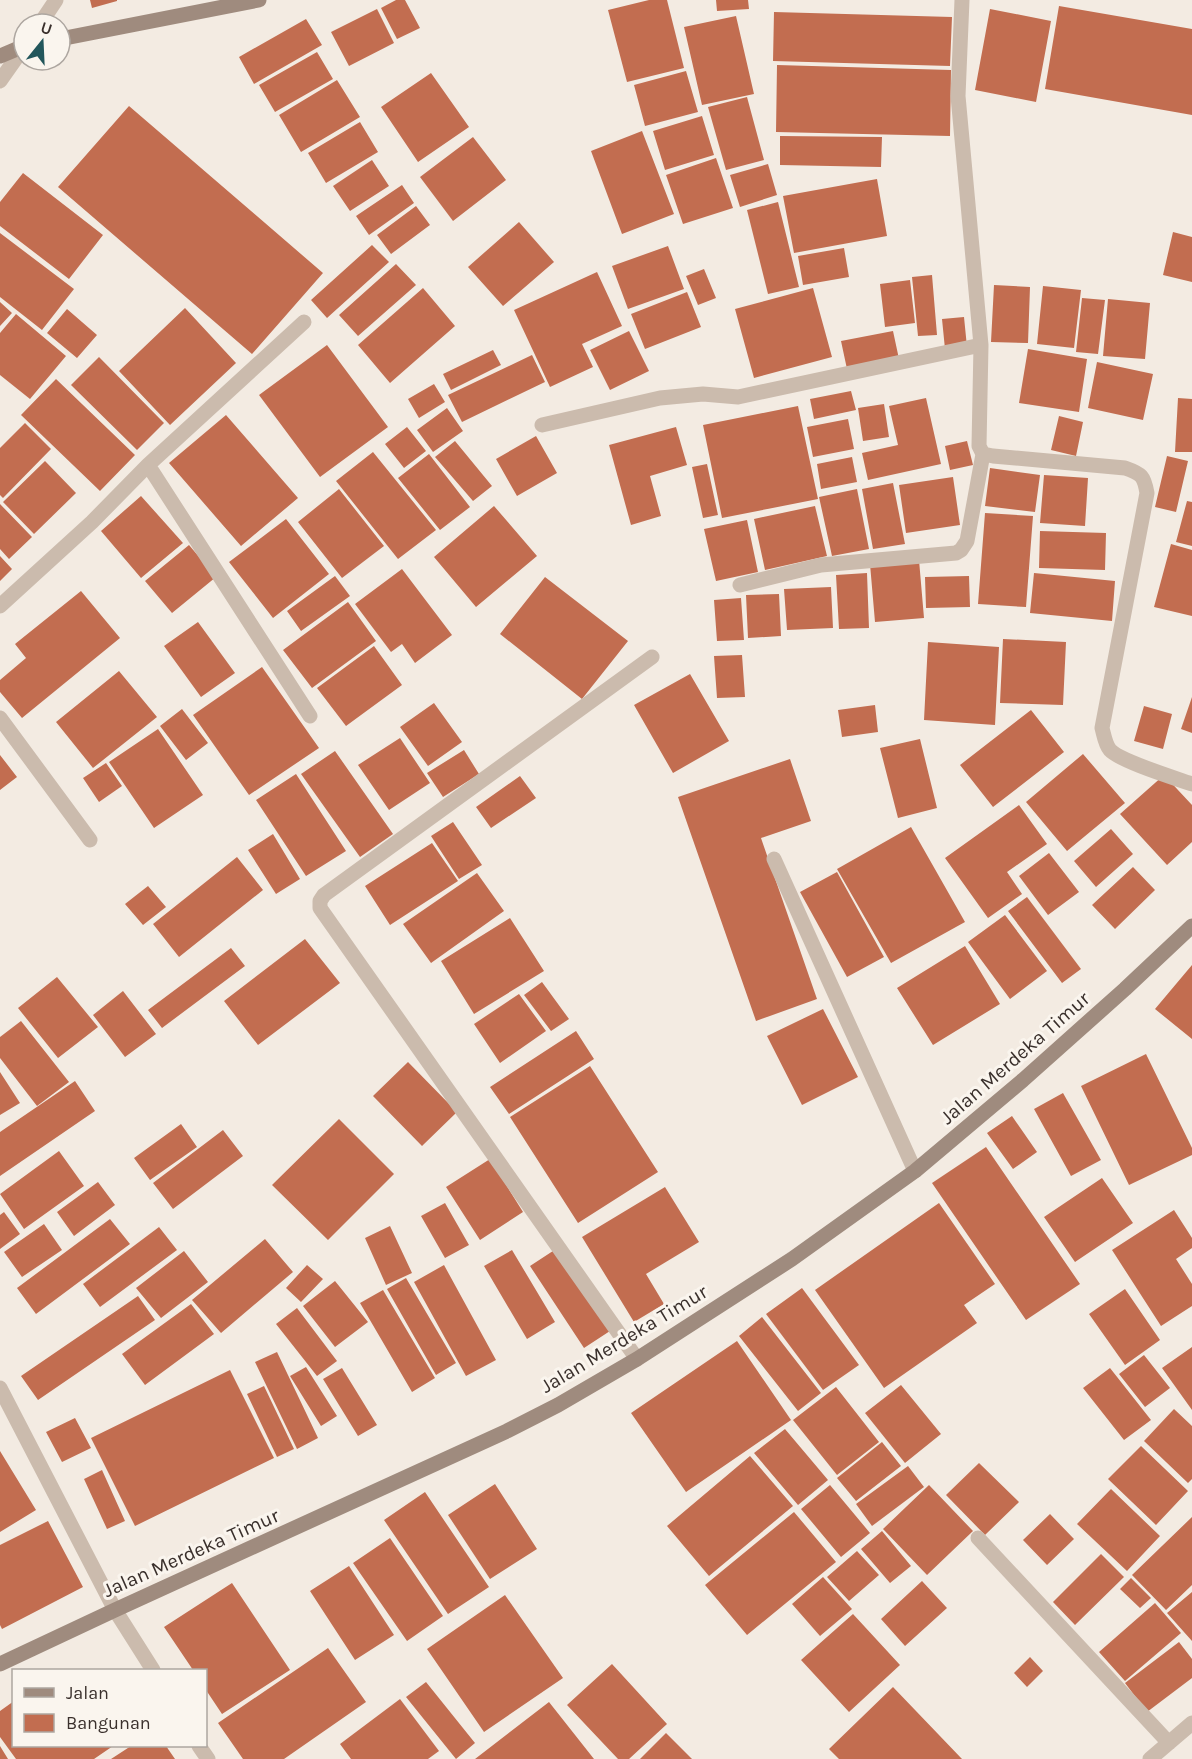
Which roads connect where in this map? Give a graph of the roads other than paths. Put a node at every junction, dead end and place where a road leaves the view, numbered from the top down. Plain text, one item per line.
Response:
1 (259, 0) edge
2 (962, 0) edge
3 (72, 37) edge
4 (12, 64) edge
5 (0, 81) edge
6 (303, 322) dead end
7 (981, 345) junction
8 (542, 425) dead end
9 (983, 454) junction
10 (148, 465) junction
11 (740, 585) dead end
12 (0, 606) edge
13 (652, 657) dead end
14 (310, 716) dead end
15 (0, 718) edge
16 (1192, 784) edge
17 (90, 840) dead end
18 (774, 859) dead end
19 (1192, 926) edge
20 (915, 1171) junction
21 (638, 1359) junction
22 (0, 1388) edge
23 (978, 1538) dead end
24 (115, 1610) junction
25 (0, 1664) edge
26 (152, 1669) edge
27 (1192, 1723) edge
28 (1169, 1743) junction
29 (1150, 1759) edge

1 - 3 main road
2 - 7 street
4 - 5 street
6 - 10 street
7 - 8 street
7 - 9 street
9 - 11 street
9 - 16 street
10 - 12 street
10 - 14 street
13 - 21 street
15 - 17 street
18 - 20 street
19 - 20 main road, Jalan Merdeka Timur
20 - 21 main road, Jalan Merdeka Timur
21 - 24 main road, Jalan Merdeka Timur
22 - 24 street
23 - 28 street
24 - 25 main road, Jalan Merdeka Timur
24 - 26 street
27 - 28 street
28 - 29 street

